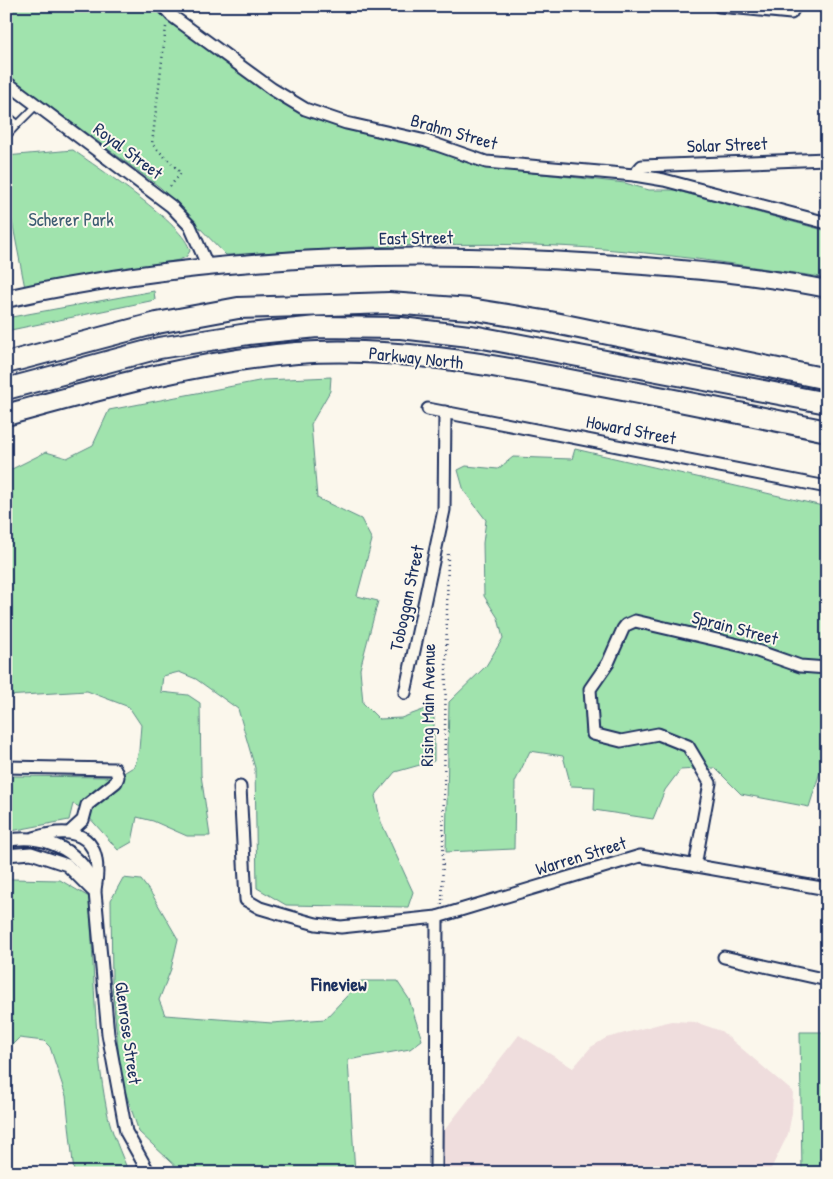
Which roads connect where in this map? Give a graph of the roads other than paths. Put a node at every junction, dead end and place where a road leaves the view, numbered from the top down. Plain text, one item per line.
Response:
1 (163, 6) edge
2 (719, 6) edge
3 (795, 6) edge
4 (6, 82) edge
5 (37, 105) junction
6 (6, 114) edge
7 (18, 124) junction
8 (6, 137) edge
9 (827, 159) edge
10 (634, 175) junction
11 (827, 223) edge
12 (208, 267) junction
13 (827, 289) edge
14 (6, 298) edge
15 (6, 363) edge
16 (827, 379) edge
17 (6, 389) edge
18 (827, 403) edge
19 (428, 408) dead end
20 (446, 412) junction
21 (6, 415) edge
22 (827, 431) edge
23 (827, 487) edge
24 (827, 668) edge
25 (405, 693) dead end
26 (6, 767) edge
27 (240, 787) dead end
28 (71, 831) junction
29 (34, 838) junction
30 (6, 841) edge
31 (6, 855) edge
32 (695, 866) junction
33 (827, 889) edge
34 (95, 892) junction
35 (437, 917) junction
36 (724, 957) dead end
37 (827, 980) edge
38 (149, 1173) edge
39 (436, 1173) edge

1 - 10 street, Brahm Street
2 - 3 street
4 - 5 street, Royal Street
5 - 7 lane
5 - 12 street, Royal Street
6 - 7 lane
7 - 8 lane
9 - 10 street, Solar Street
10 - 11 street, Brahm Street
12 - 13 main road, East Street
12 - 14 main road, East Street
15 - 16 highway
17 - 18 highway
19 - 20 street, Howard Street
20 - 23 street, Howard Street
20 - 25 street, Toboggan Street
21 - 22 highway, Parkway North
24 - 32 street, Sprain Street
26 - 28 street
27 - 35 street, Warren Street
28 - 29 street
28 - 34 street
29 - 30 street, Glenrose Street
29 - 34 street, Glenrose Street
31 - 34 street
32 - 33 street, Warren Street
32 - 35 street, Warren Street
34 - 38 street, Glenrose Street
35 - 39 street
36 - 37 street

